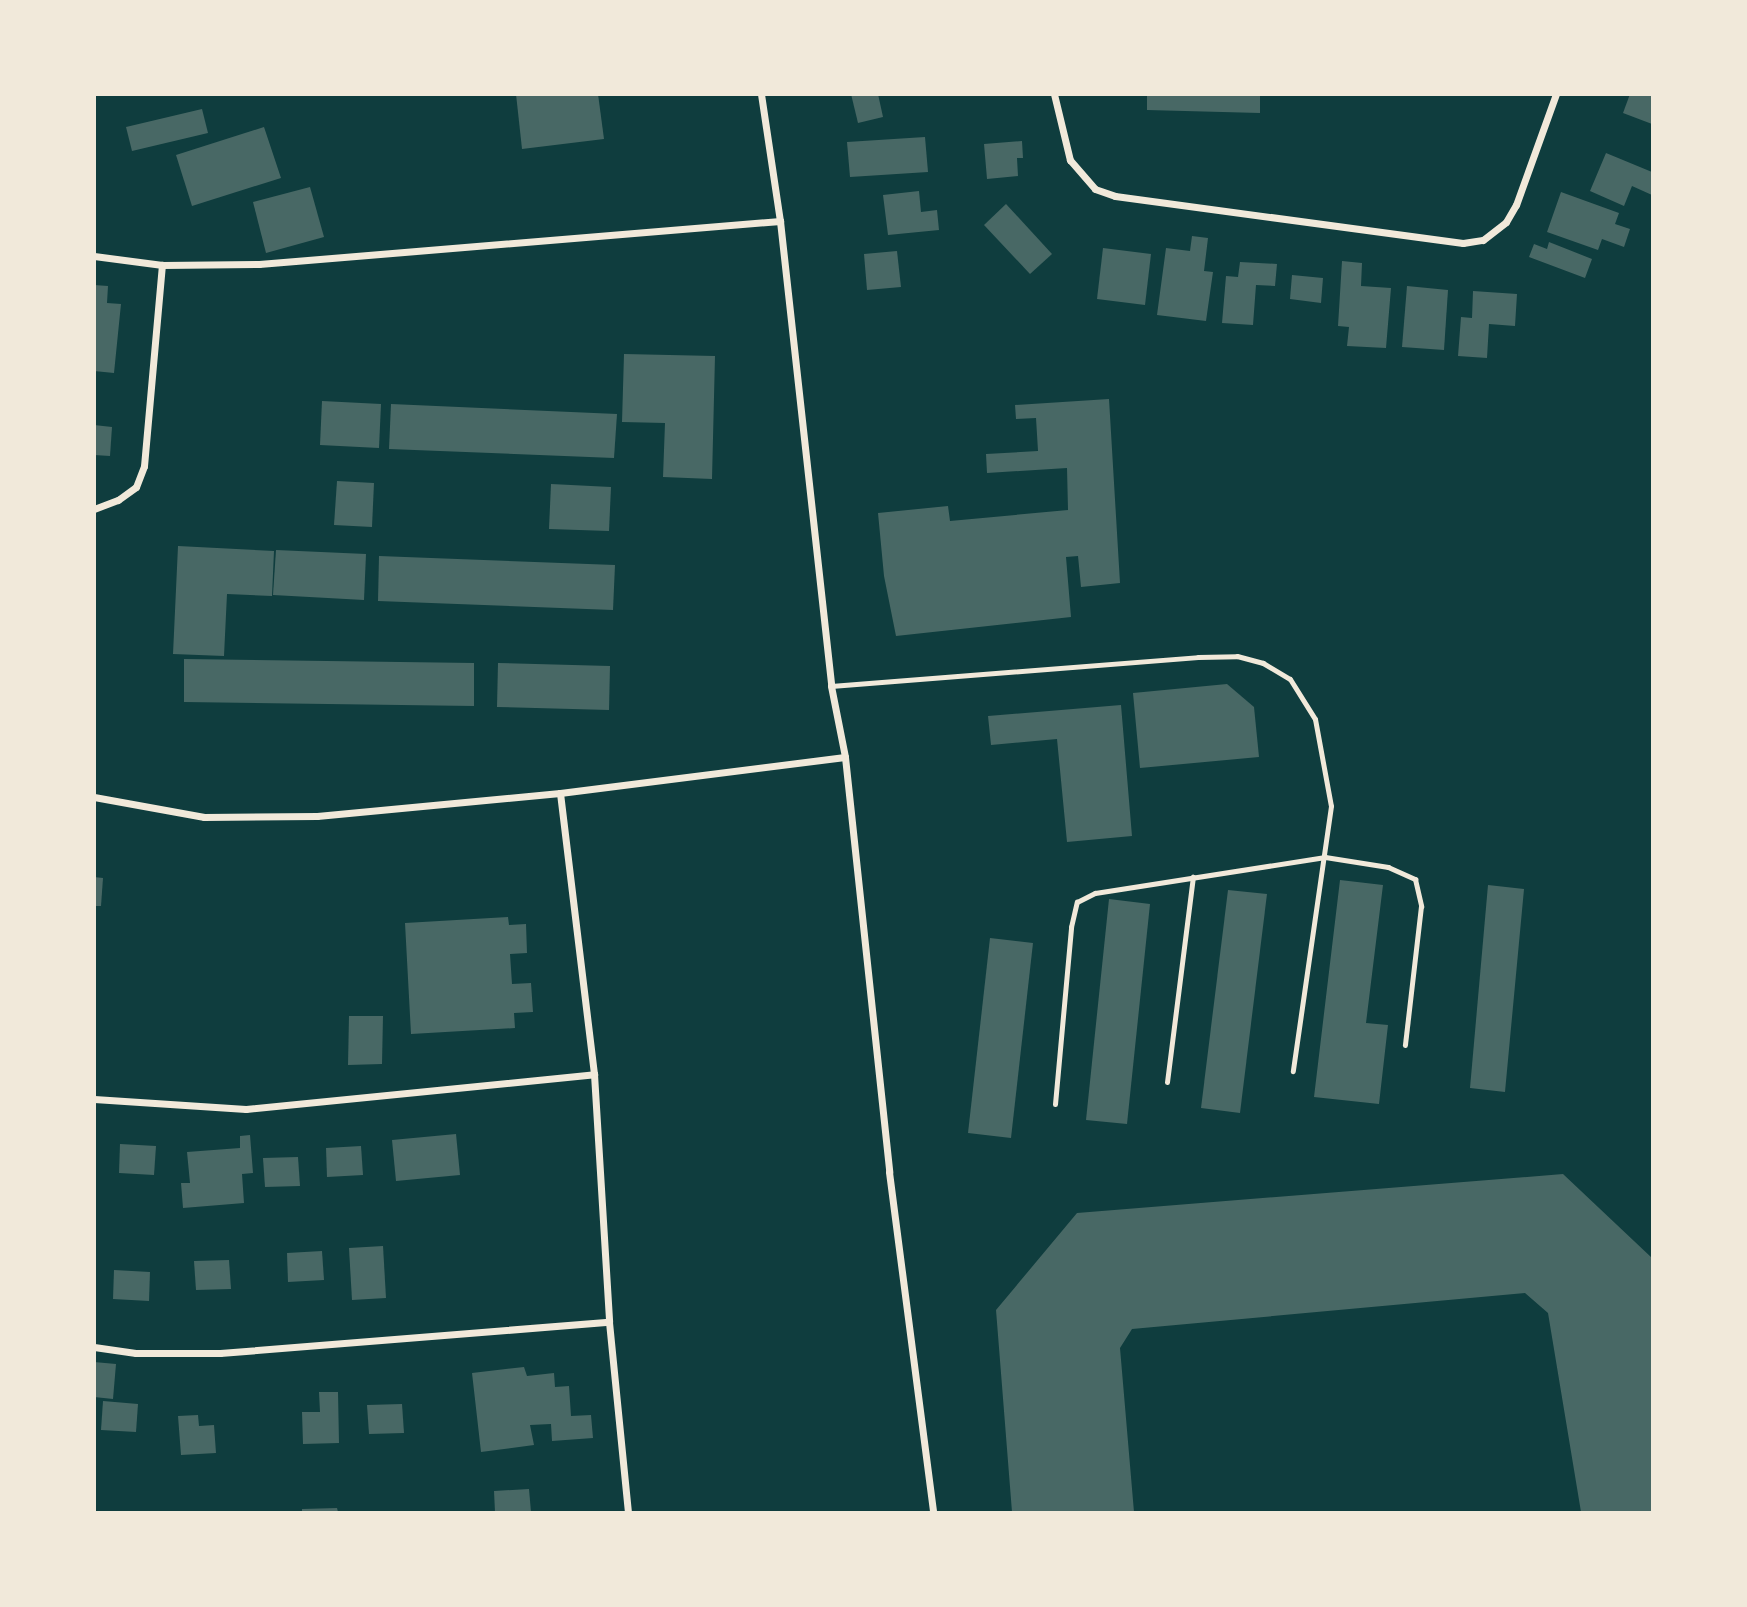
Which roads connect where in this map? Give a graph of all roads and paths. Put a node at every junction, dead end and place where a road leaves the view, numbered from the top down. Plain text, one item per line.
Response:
1 (761, 94) edge
2 (1054, 94) edge
3 (1556, 94) edge
4 (780, 222) junction
5 (94, 256) edge
6 (162, 265) junction
7 (94, 509) edge
8 (831, 686) junction
9 (845, 757) junction
10 (560, 793) junction
11 (94, 797) edge
12 (1325, 857) junction
13 (1194, 877) junction
14 (1405, 1045) dead end
15 (1293, 1071) dead end
16 (594, 1074) junction
17 (1167, 1082) dead end
18 (94, 1100) edge
19 (1055, 1104) dead end
20 (609, 1322) junction
21 (94, 1347) edge
22 (628, 1513) edge
23 (933, 1513) edge

1 - 4 street
2 - 3 street
4 - 6 street
4 - 8 street
5 - 6 street
6 - 7 street
8 - 9 street
8 - 12 lane
9 - 10 street
9 - 23 street
10 - 11 street
10 - 16 street
12 - 13 lane
12 - 14 lane
12 - 15 lane
13 - 17 lane
13 - 19 lane
16 - 18 street
16 - 20 street
20 - 21 street
20 - 22 street

